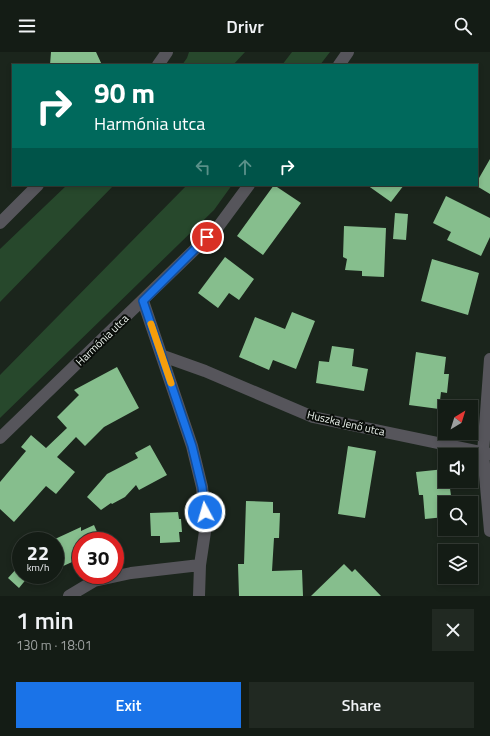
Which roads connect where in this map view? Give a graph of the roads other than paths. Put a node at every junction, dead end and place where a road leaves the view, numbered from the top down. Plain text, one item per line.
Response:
1 (166, 52) edge
2 (348, 52) edge
3 (159, 64) edge
4 (340, 64) edge
5 (37, 186) edge
6 (248, 186) edge
7 (0, 223) edge
8 (143, 301) junction
9 (163, 356) junction
10 (490, 359) edge
11 (0, 438) edge
12 (487, 453) edge
13 (490, 531) edge
14 (200, 565) junction
15 (69, 596) edge
16 (199, 596) edge

1 - 3 street
2 - 4 street
5 - 7 street
6 - 8 street, Harmónia utca
8 - 9 street
8 - 11 street, Harmónia utca
9 - 12 street, Huszka Jenő utca
9 - 14 street
10 - 12 street
12 - 13 street
14 - 15 street
14 - 16 street

